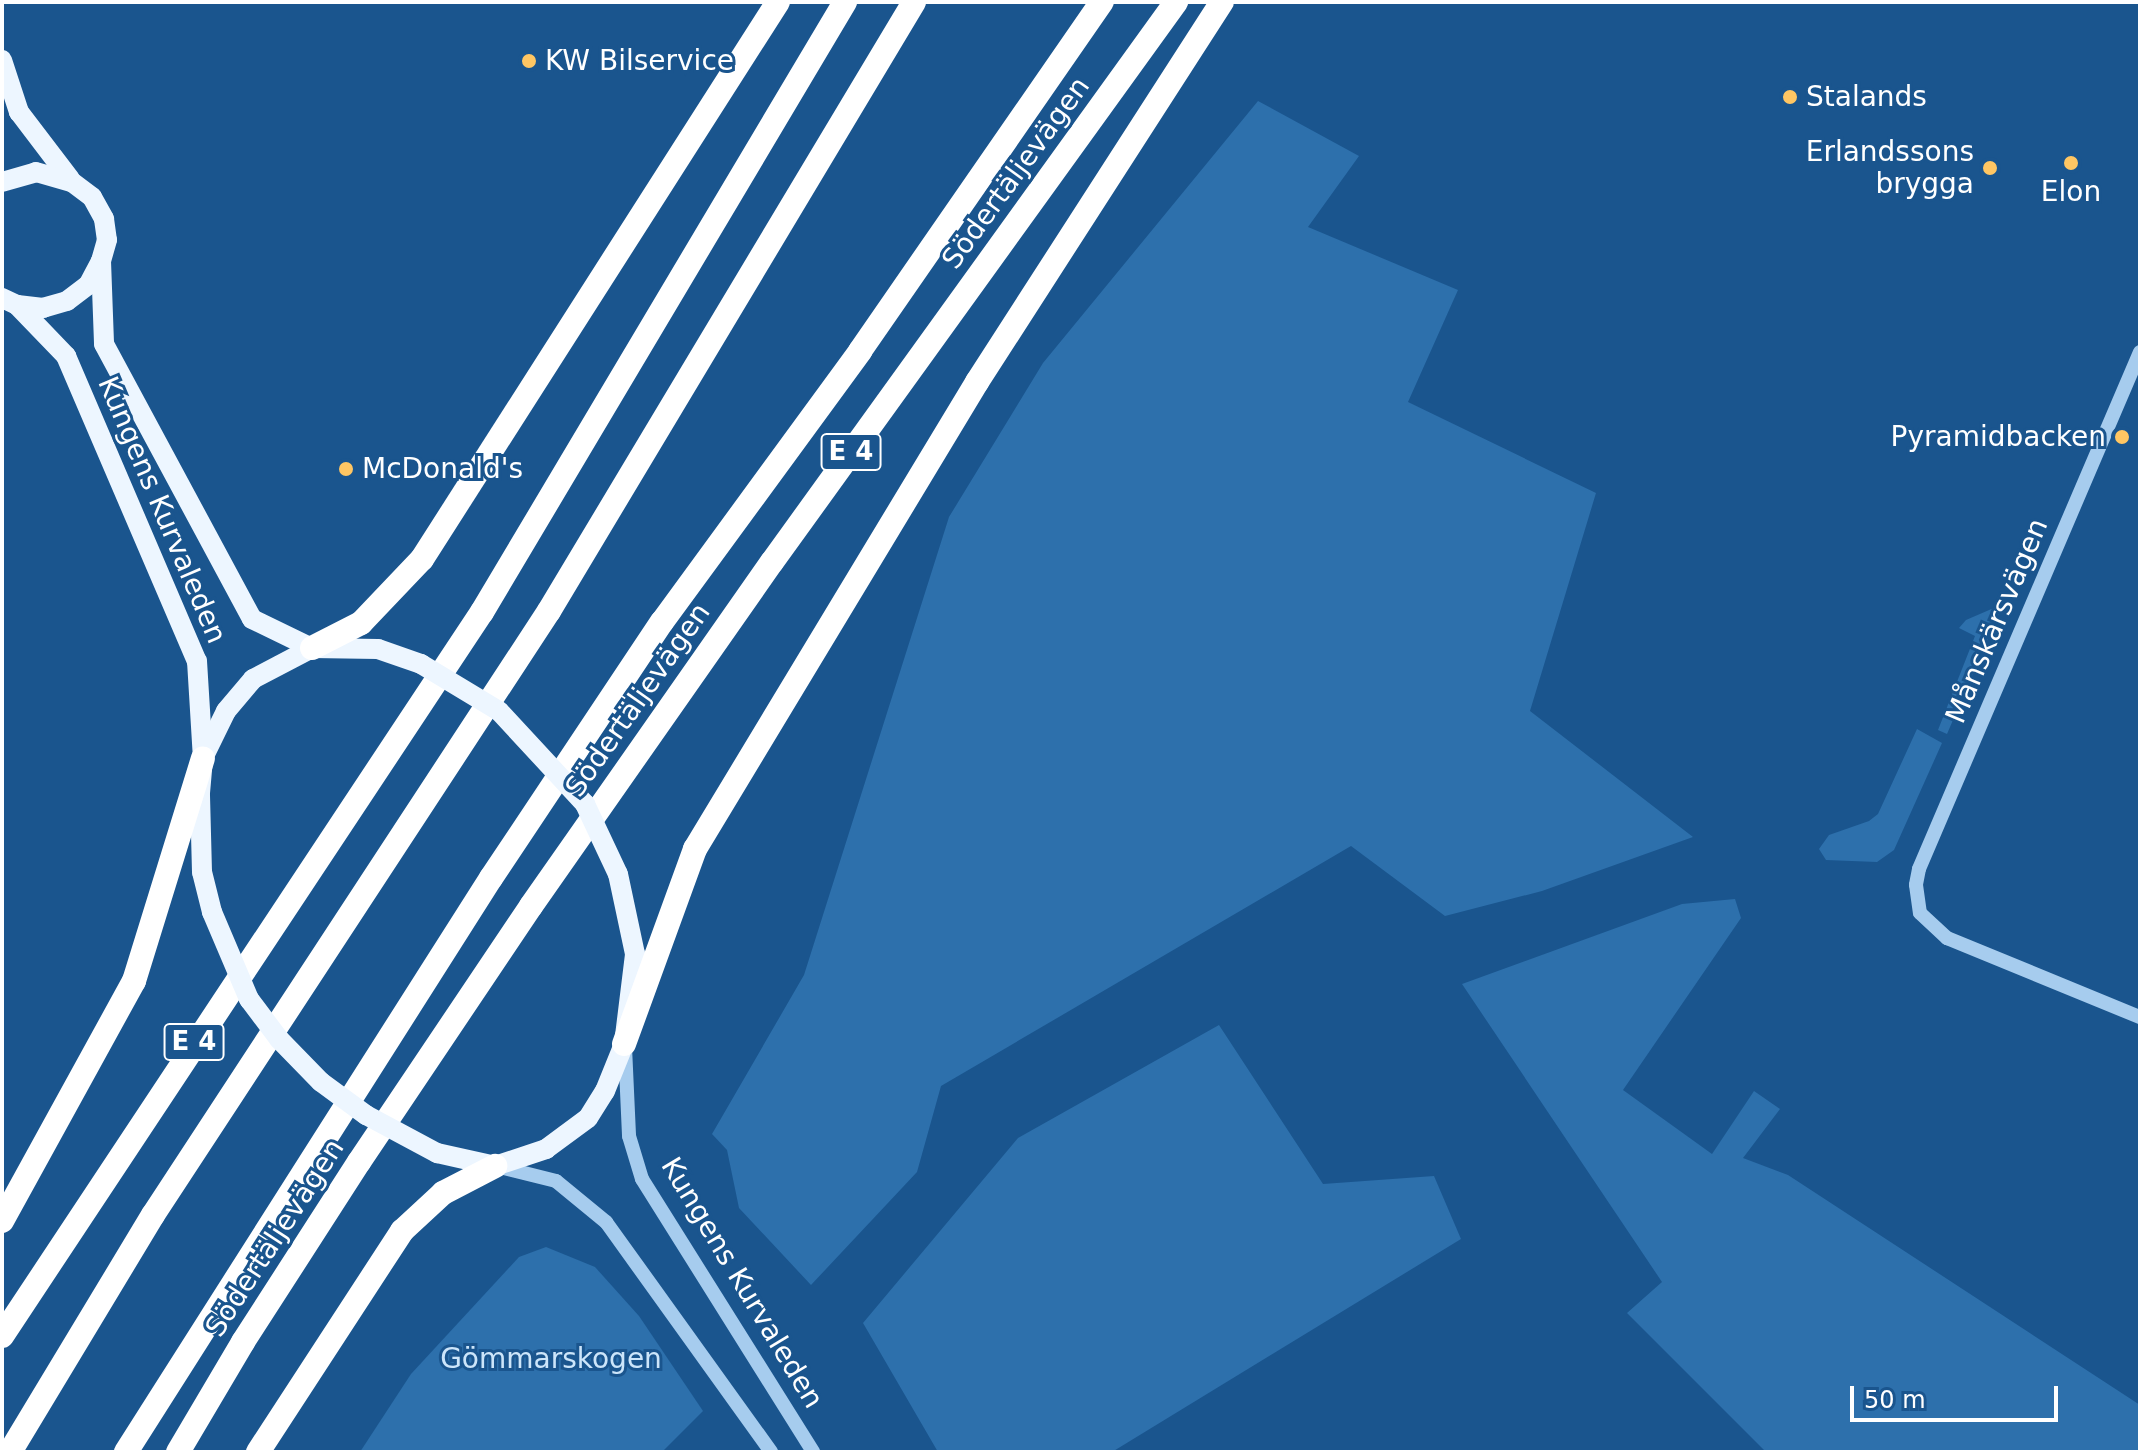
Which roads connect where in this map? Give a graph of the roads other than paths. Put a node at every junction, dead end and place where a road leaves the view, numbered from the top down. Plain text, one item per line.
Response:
1 (778, 2) edge
2 (845, 2) edge
3 (914, 2) edge
4 (1102, 2) edge
5 (1176, 2) edge
6 (1222, 2) edge
7 (2, 60) edge
8 (2, 182) edge
9 (72, 182) junction
10 (101, 261) junction
11 (10, 302) edge
12 (2140, 352) edge
13 (312, 648) junction
14 (203, 758) junction
15 (2140, 1017) edge
16 (624, 1044) junction
17 (495, 1166) junction
18 (2, 1221) edge
19 (2, 1336) edge
20 (10, 1452) edge
21 (126, 1452) edge
22 (178, 1452) edge
23 (258, 1452) edge
24 (771, 1452) edge
25 (813, 1452) edge

1 - 13 highway
2 - 19 highway, E 4
3 - 20 highway
4 - 21 highway
5 - 22 highway, Södertäljevägen / E 4
6 - 16 highway
7 - 9 main road, Kungens Kurvaleden
8 - 9 main road
9 - 10 main road, Kungens Kurvaleden
10 - 11 main road
10 - 13 main road, Kungens Kurvaleden
11 - 14 main road, Kungens Kurvaleden
12 - 15 street, Månskärsvägen
13 - 14 main road
13 - 16 main road, bridge
14 - 17 main road, Kungens Kurvaleden, bridge
14 - 18 highway
16 - 17 main road
16 - 25 street, Kungens Kurvaleden
17 - 23 highway
17 - 24 street

